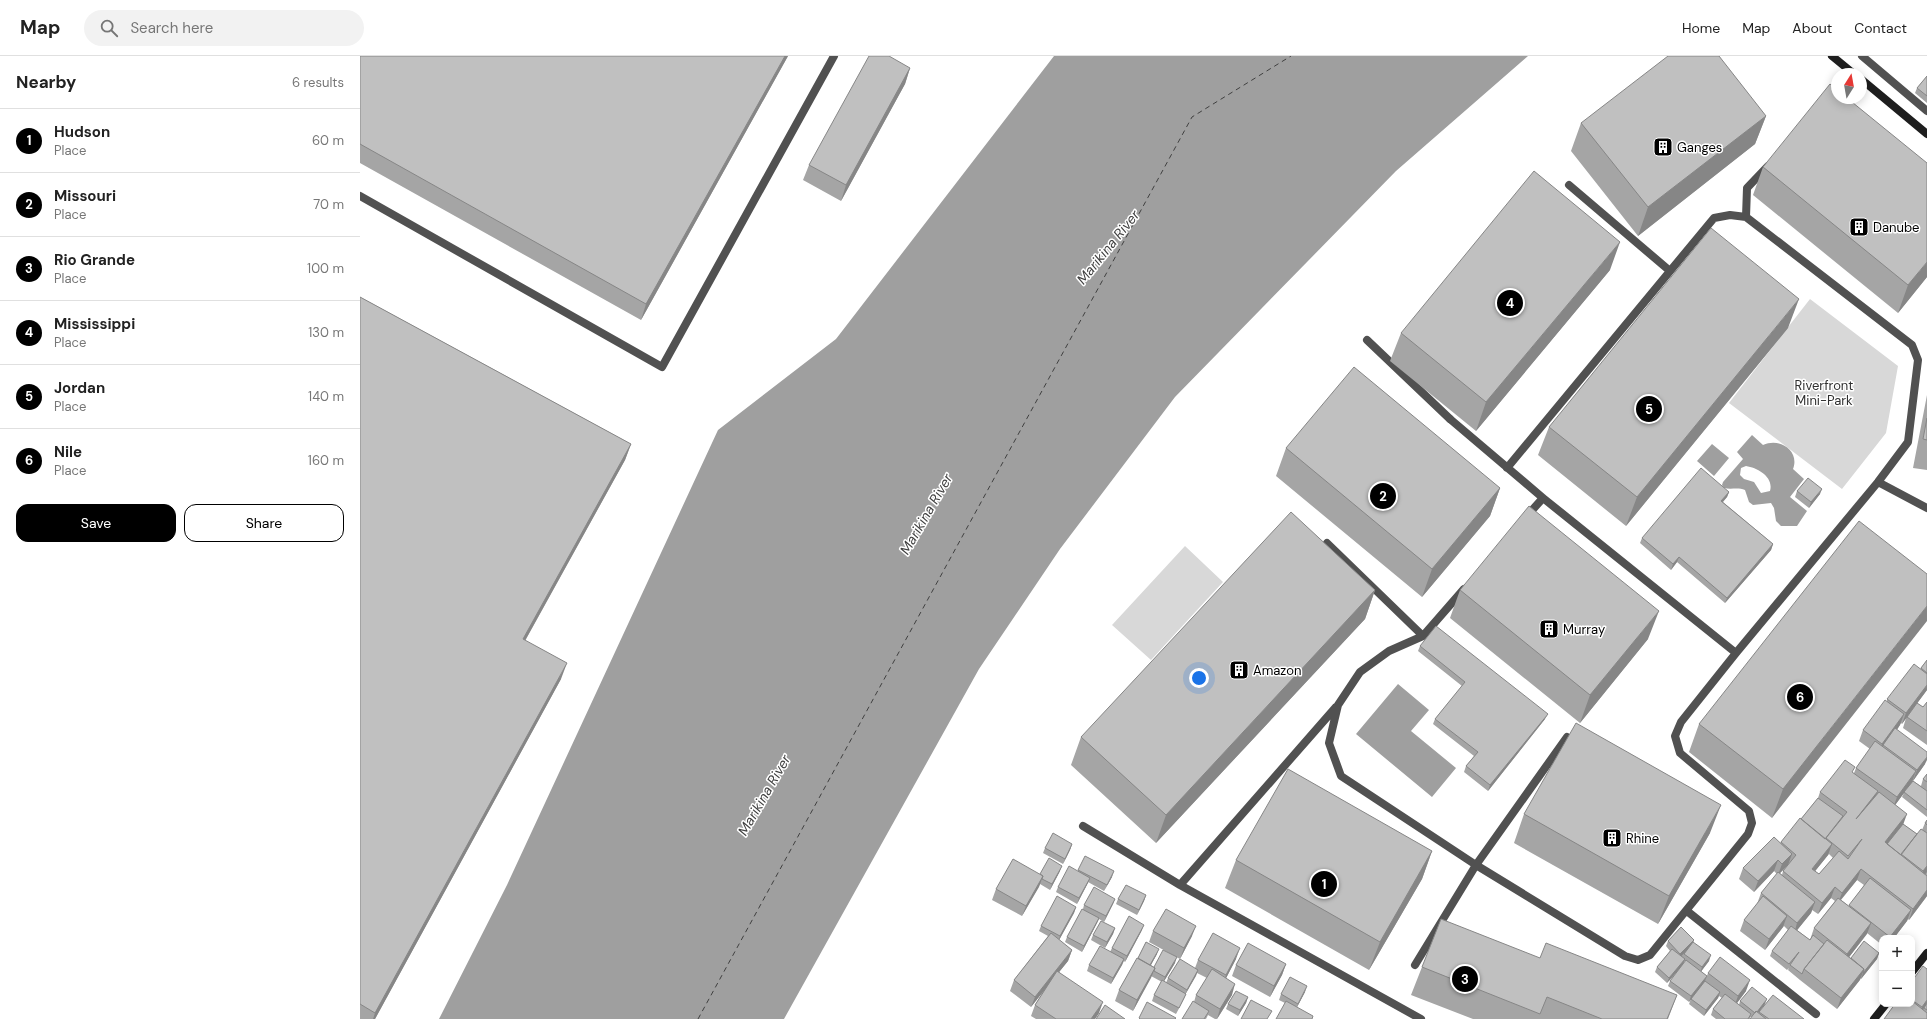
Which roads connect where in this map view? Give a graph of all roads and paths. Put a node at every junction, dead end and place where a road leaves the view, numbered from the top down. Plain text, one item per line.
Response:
1 (834, 56) edge
2 (1832, 56) edge
3 (1862, 56) edge
4 (1847, 68) edge
5 (1867, 84) edge
6 (1927, 111) edge
7 (1927, 134) edge
8 (1774, 159) edge
9 (1569, 185) dead end
10 (360, 196) edge
11 (1746, 217) junction
12 (1670, 270) junction
13 (1367, 340) dead end
14 (1507, 468) junction
15 (1878, 482) junction
16 (1543, 498) junction
17 (1927, 508) edge
18 (1522, 522) edge
19 (1327, 543) edge
20 (1470, 582) edge
21 (1423, 636) junction
22 (1736, 653) junction
23 (1338, 705) junction
24 (1567, 737) edge
25 (1083, 826) dead end
26 (1476, 865) junction
27 (1180, 885) junction
28 (1687, 911) junction
29 (1927, 953) edge
30 (1415, 965) dead end
31 (1913, 971) edge
32 (1884, 1007) edge
33 (1816, 1014) dead end
34 (1421, 1019) edge
35 (1874, 1019) edge

1 - 10 street
2 - 4 main road
3 - 6 street
5 - 7 main road
8 - 11 street
9 - 12 street
11 - 12 street
11 - 15 street
12 - 14 street
13 - 14 street
14 - 16 street
15 - 17 street
15 - 22 street
16 - 18 street
16 - 22 street
19 - 21 street
20 - 21 street
21 - 23 street
22 - 28 street
23 - 26 street
23 - 27 street
24 - 26 street
25 - 27 street
26 - 28 street
26 - 30 street
27 - 34 street
28 - 33 street
29 - 31 main road
32 - 35 main road

